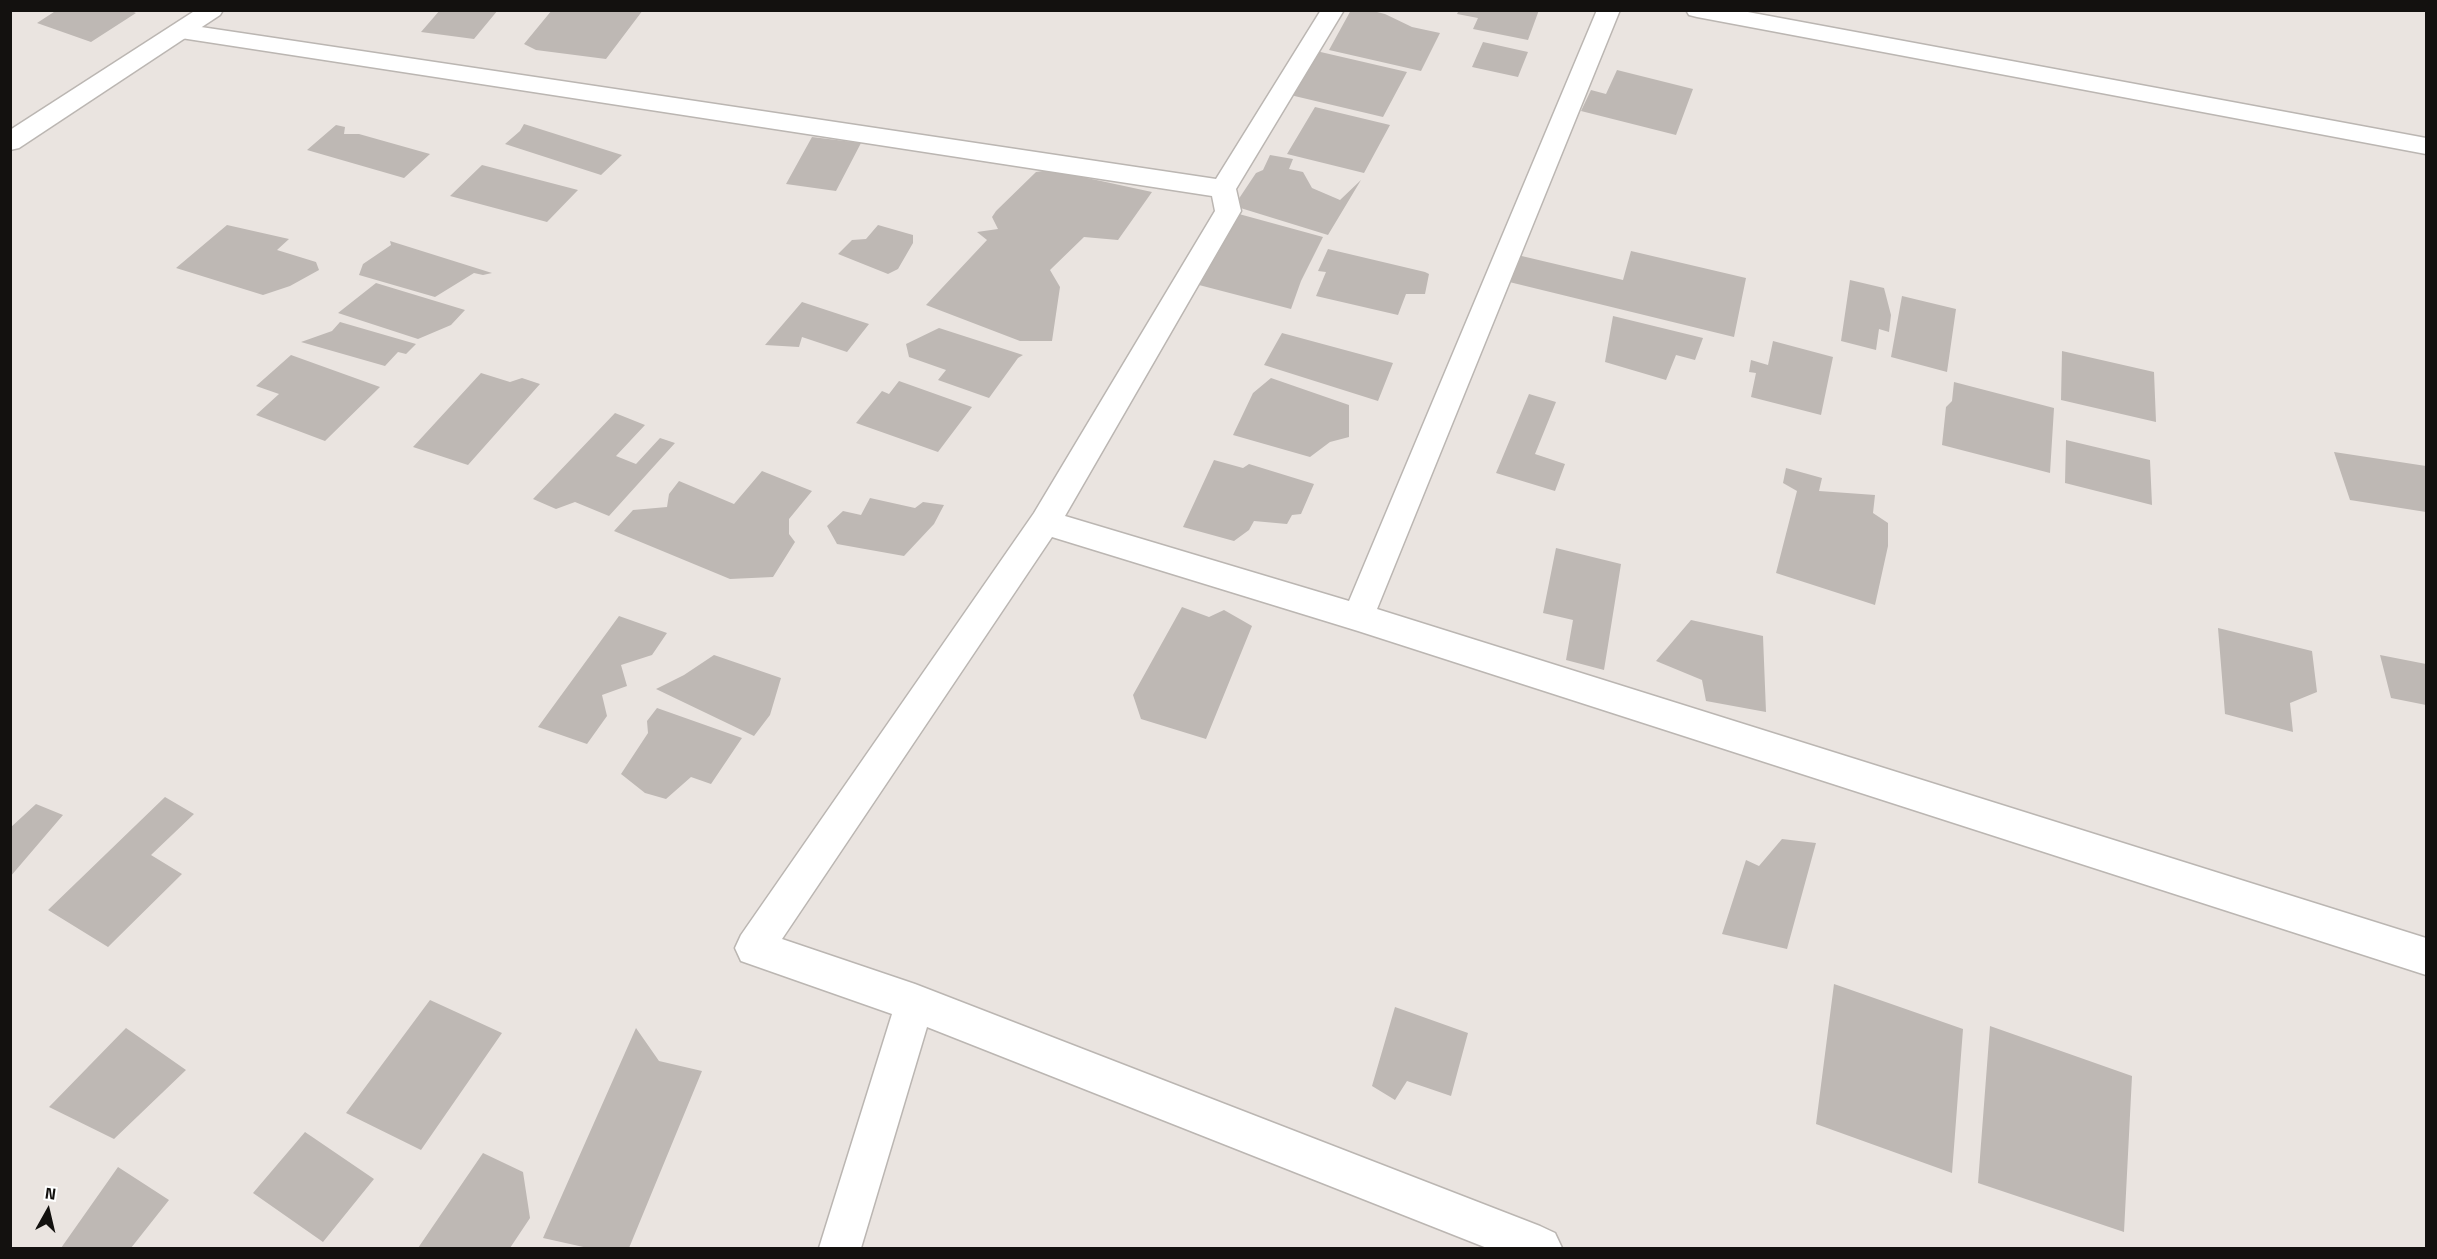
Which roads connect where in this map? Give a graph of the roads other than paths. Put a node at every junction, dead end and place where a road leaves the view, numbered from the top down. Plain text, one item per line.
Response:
1 (212, 10) edge
2 (1333, 10) edge
3 (1609, 10) edge
4 (1697, 10) edge
5 (181, 31) junction
6 (10, 142) edge
7 (2427, 146) edge
8 (1223, 189) junction
9 (1045, 522) junction
10 (1358, 617) junction
11 (2427, 957) edge
12 (915, 1003) junction
13 (840, 1248) edge
14 (1540, 1248) edge

1 - 5 street
2 - 8 street
3 - 10 street
4 - 7 street
5 - 6 street
5 - 8 street
8 - 9 street
9 - 10 street
9 - 12 street
10 - 11 street
12 - 13 street
12 - 14 street

